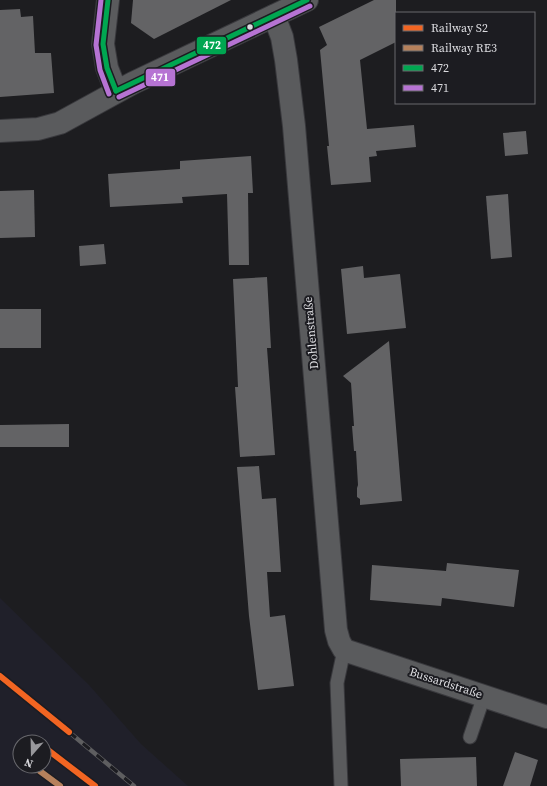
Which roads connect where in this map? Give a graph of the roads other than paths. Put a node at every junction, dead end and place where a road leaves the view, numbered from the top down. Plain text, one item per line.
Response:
1 (108, 0) edge
2 (307, 0) edge
3 (274, 16) junction
4 (116, 92) junction
5 (0, 131) edge
6 (344, 650) junction
7 (484, 696) junction
8 (547, 717) edge
9 (470, 737) dead end
10 (341, 786) edge

1 - 4 street
2 - 3 street
3 - 4 street
3 - 6 street, Dohlenstraße
4 - 5 street
6 - 7 street, Bussardstraße
6 - 10 lane
7 - 8 street, Bussardstraße
7 - 9 lane

